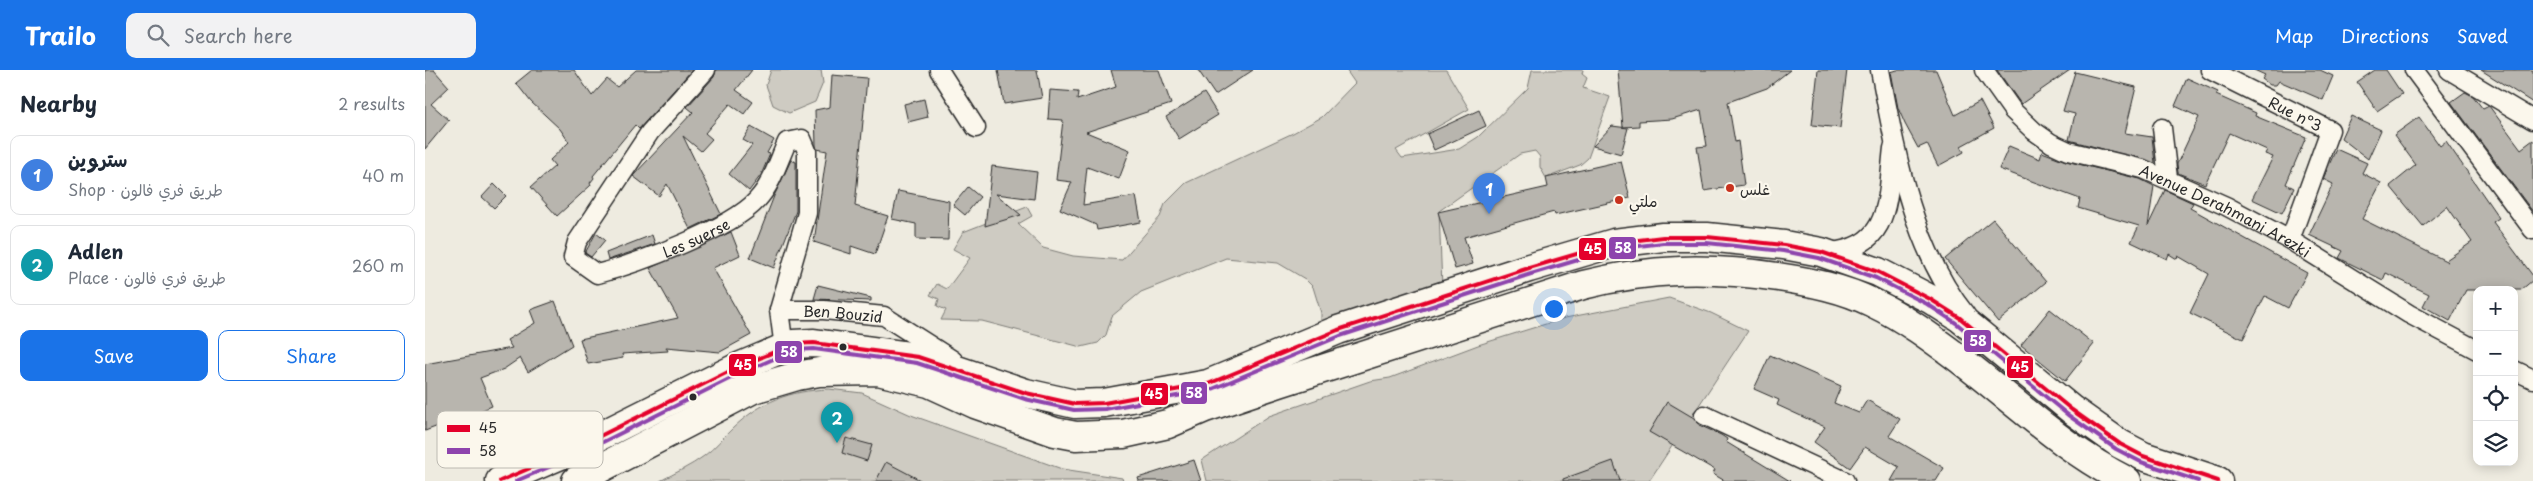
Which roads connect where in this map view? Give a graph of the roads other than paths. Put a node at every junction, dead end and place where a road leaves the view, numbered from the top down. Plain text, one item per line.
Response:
1 (706, 70) edge
2 (939, 70) edge
3 (1880, 70) edge
4 (1984, 70) edge
5 (2210, 70) edge
6 (2414, 70) edge
7 (2449, 70) edge
8 (2533, 120) edge
9 (976, 128) dead end
10 (2162, 128) dead end
11 (1894, 138) junction
12 (2167, 178) junction
13 (2533, 230) edge
14 (2290, 240) junction
15 (1821, 252) junction
16 (779, 310) junction
17 (1983, 337) junction
18 (784, 348) junction
19 (2473, 348) edge
20 (2518, 372) edge
21 (979, 377) junction
22 (2533, 379) edge
23 (1704, 415) dead end
24 (603, 434) edge
25 (603, 467) edge
26 (529, 468) edge
27 (601, 468) edge
28 (500, 481) edge
29 (576, 481) edge
30 (1845, 481) edge
31 (2127, 481) edge
32 (2218, 481) edge

1 - 16 street, Les suerse
2 - 9 street
3 - 11 street
4 - 12 street, Avenue Derahmani Arezki
5 - 14 street, Rue n°3
6 - 13 street
7 - 8 street
10 - 12 street
11 - 15 street
11 - 17 street
12 - 14 street, Avenue Derahmani Arezki
14 - 19 street, Avenue Derahmani Arezki
15 - 17 highway
15 - 21 highway
16 - 18 street, Les suerse
16 - 21 street, Ben Bouzid
17 - 32 highway
18 - 21 highway
18 - 24 highway
20 - 22 street
23 - 30 street
25 - 31 highway
26 - 28 highway
27 - 29 highway

